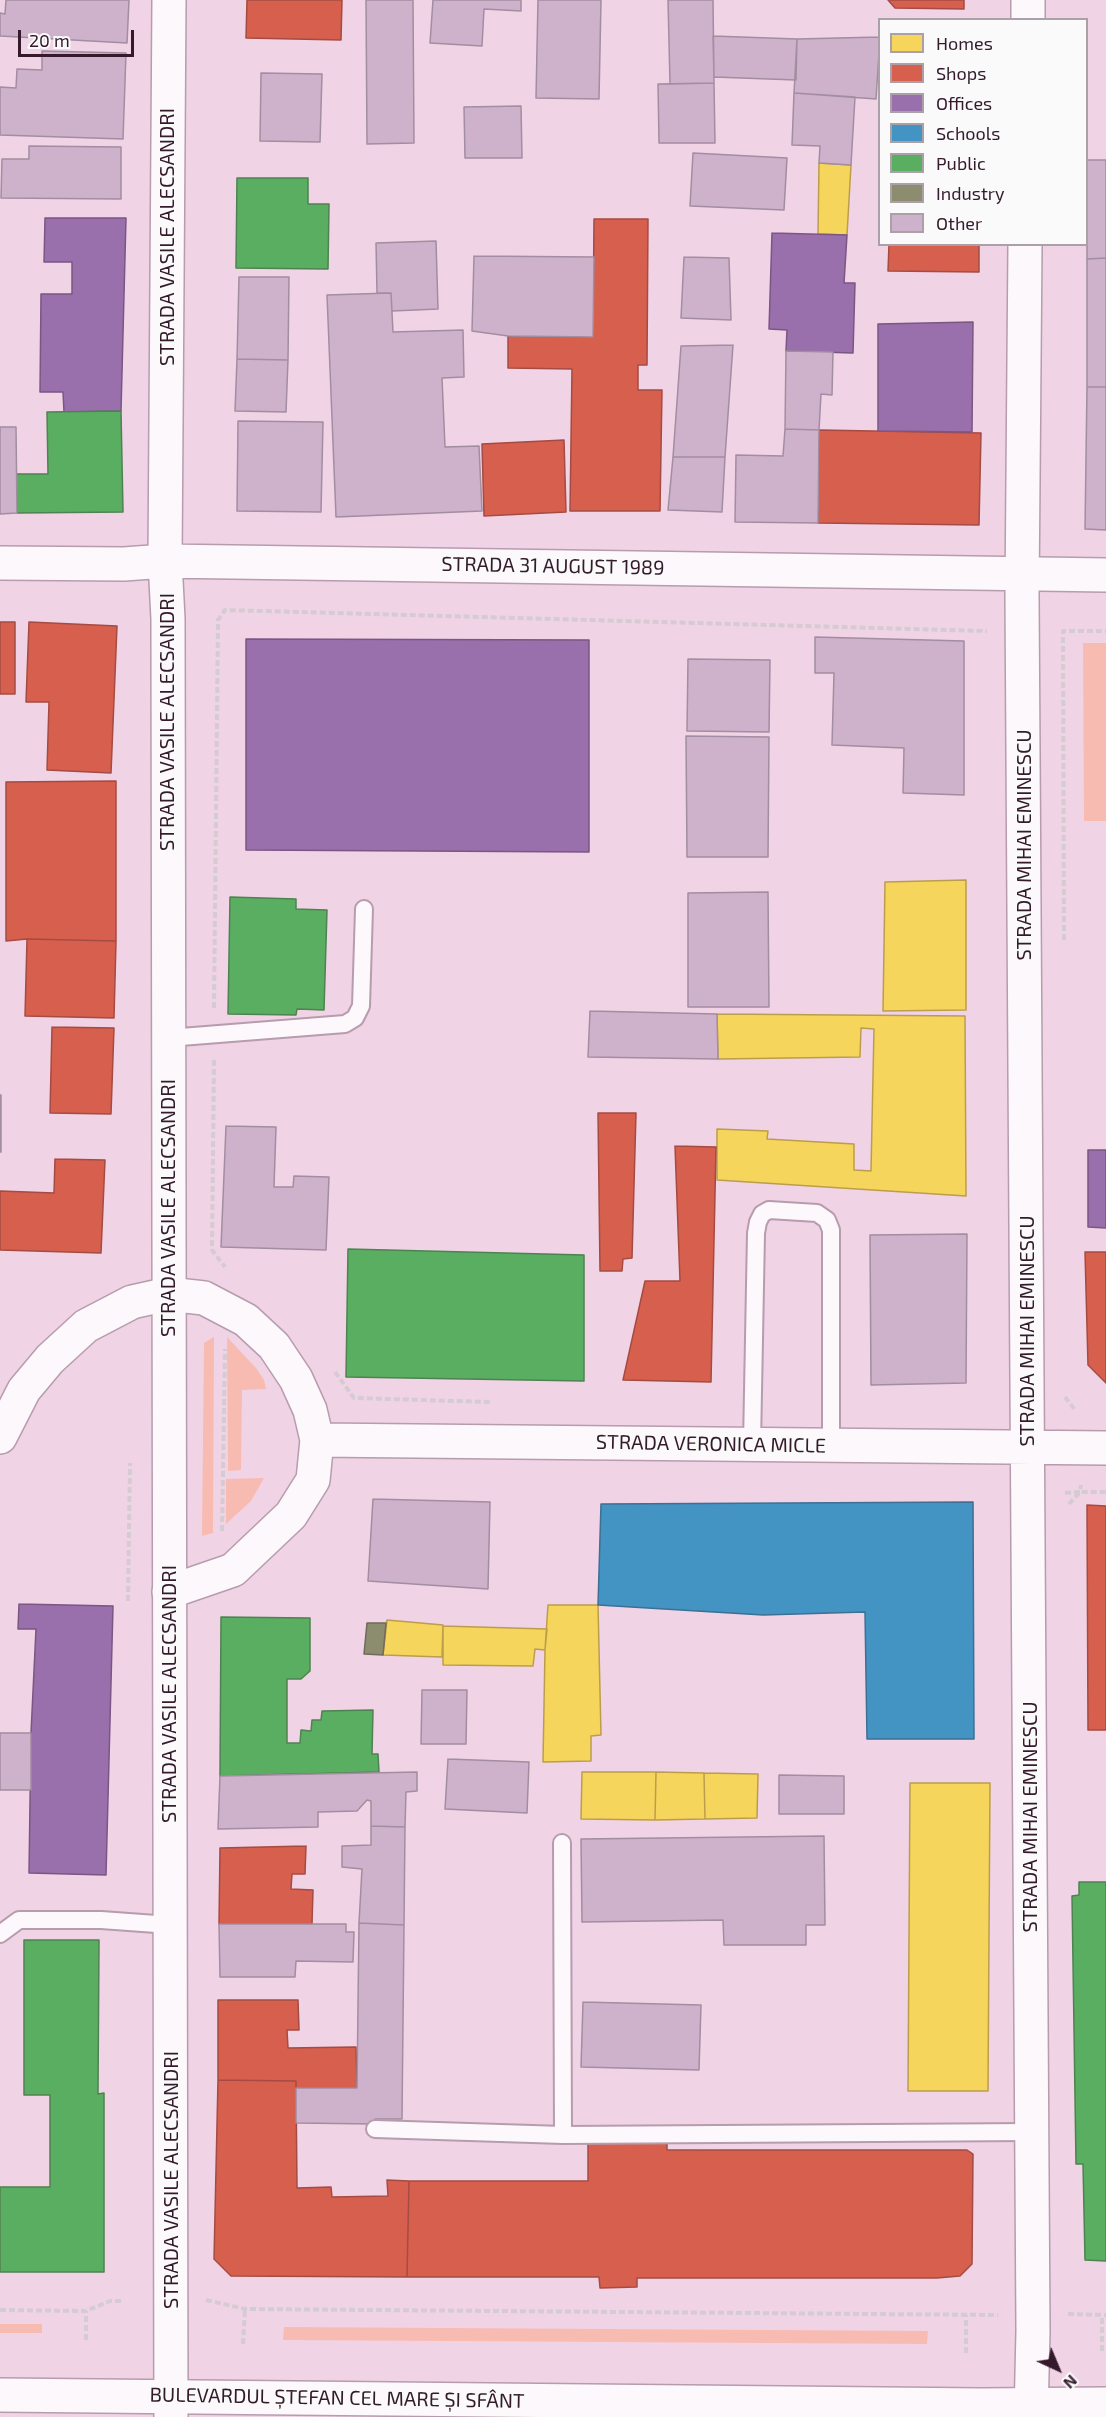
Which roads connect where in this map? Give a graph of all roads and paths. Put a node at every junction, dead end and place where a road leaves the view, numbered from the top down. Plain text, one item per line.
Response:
1 (169, 0) edge
2 (1028, 0) edge
3 (1028, 18) edge
4 (1025, 246) edge
5 (165, 561) junction
6 (0, 563) edge
7 (1022, 573) junction
8 (1106, 575) edge
9 (988, 631) dead end
10 (1106, 631) edge
11 (364, 909) dead end
12 (1064, 943) dead end
13 (214, 1035) junction
14 (168, 1038) junction
15 (168, 1294) junction
16 (226, 1310) junction
17 (334, 1370) dead end
18 (1065, 1386) dead end
19 (354, 1398) dead end
20 (1079, 1415) dead end
21 (0, 1437) edge
22 (317, 1440) junction
23 (752, 1444) junction
24 (831, 1446) junction
25 (1028, 1447) junction
26 (1106, 1448) edge
27 (130, 1457) dead end
28 (1106, 1492) edge
29 (1069, 1504) dead end
30 (221, 1574) junction
31 (169, 1592) junction
32 (128, 1600) dead end
33 (562, 1844) dead end
34 (170, 1925) junction
35 (0, 1934) edge
36 (375, 2129) dead end
37 (1031, 2132) junction
38 (563, 2135) junction
39 (205, 2288) dead end
40 (124, 2301) dead end
41 (245, 2309) junction
42 (0, 2310) edge
43 (86, 2311) junction
44 (1073, 2314) dead end
45 (966, 2315) junction
46 (1008, 2315) dead end
47 (1104, 2315) edge
48 (86, 2340) dead end
49 (243, 2344) dead end
50 (1102, 2351) dead end
51 (966, 2353) dead end
52 (0, 2395) edge
53 (1106, 2404) edge
54 (171, 2406) edge
55 (1031, 2411) edge

1 - 5 street, STRADA VASILE ALECSANDRI
2 - 3 street
4 - 7 street, STRADA MIHAI EMINESCU
5 - 6 street, STRADA 31 AUGUST 1989
5 - 7 street, STRADA 31 AUGUST 1989
5 - 14 street, STRADA VASILE ALECSANDRI
7 - 8 street, STRADA 31 AUGUST 1989
7 - 25 street, STRADA MIHAI EMINESCU
9 - 13 path
10 - 12 path
11 - 13 lane
13 - 14 lane
13 - 16 path
14 - 15 street, STRADA VASILE ALECSANDRI
15 - 16 street
15 - 21 street
15 - 31 street, STRADA VASILE ALECSANDRI
16 - 22 street
16 - 30 path
17 - 19 path
18 - 20 path
22 - 23 street, STRADA VERONICA MICLE
22 - 30 street
23 - 24 street, STRADA VERONICA MICLE
23 - 24 lane
24 - 25 street, STRADA VERONICA MICLE
25 - 26 street, STRADA VERONICA MICLE
25 - 37 street, STRADA MIHAI EMINESCU
27 - 32 path
28 - 29 path
30 - 31 street
31 - 34 street, STRADA VASILE ALECSANDRI
33 - 38 lane
34 - 35 lane
34 - 54 street, STRADA VASILE ALECSANDRI
36 - 38 lane
37 - 38 lane
37 - 55 street, STRADA MIHAI EMINESCU
39 - 41 path
40 - 43 path
41 - 45 path
41 - 49 path
42 - 43 path
43 - 48 path
44 - 47 path
45 - 46 path
45 - 51 path
47 - 50 path
52 - 54 street, BULEVARDUL ȘTEFAN CEL MARE ȘI SFÂNT
53 - 55 street, BULEVARDUL ȘTEFAN CEL MARE ȘI SFÂNT
54 - 55 street, BULEVARDUL ȘTEFAN CEL MARE ȘI SFÂNT

